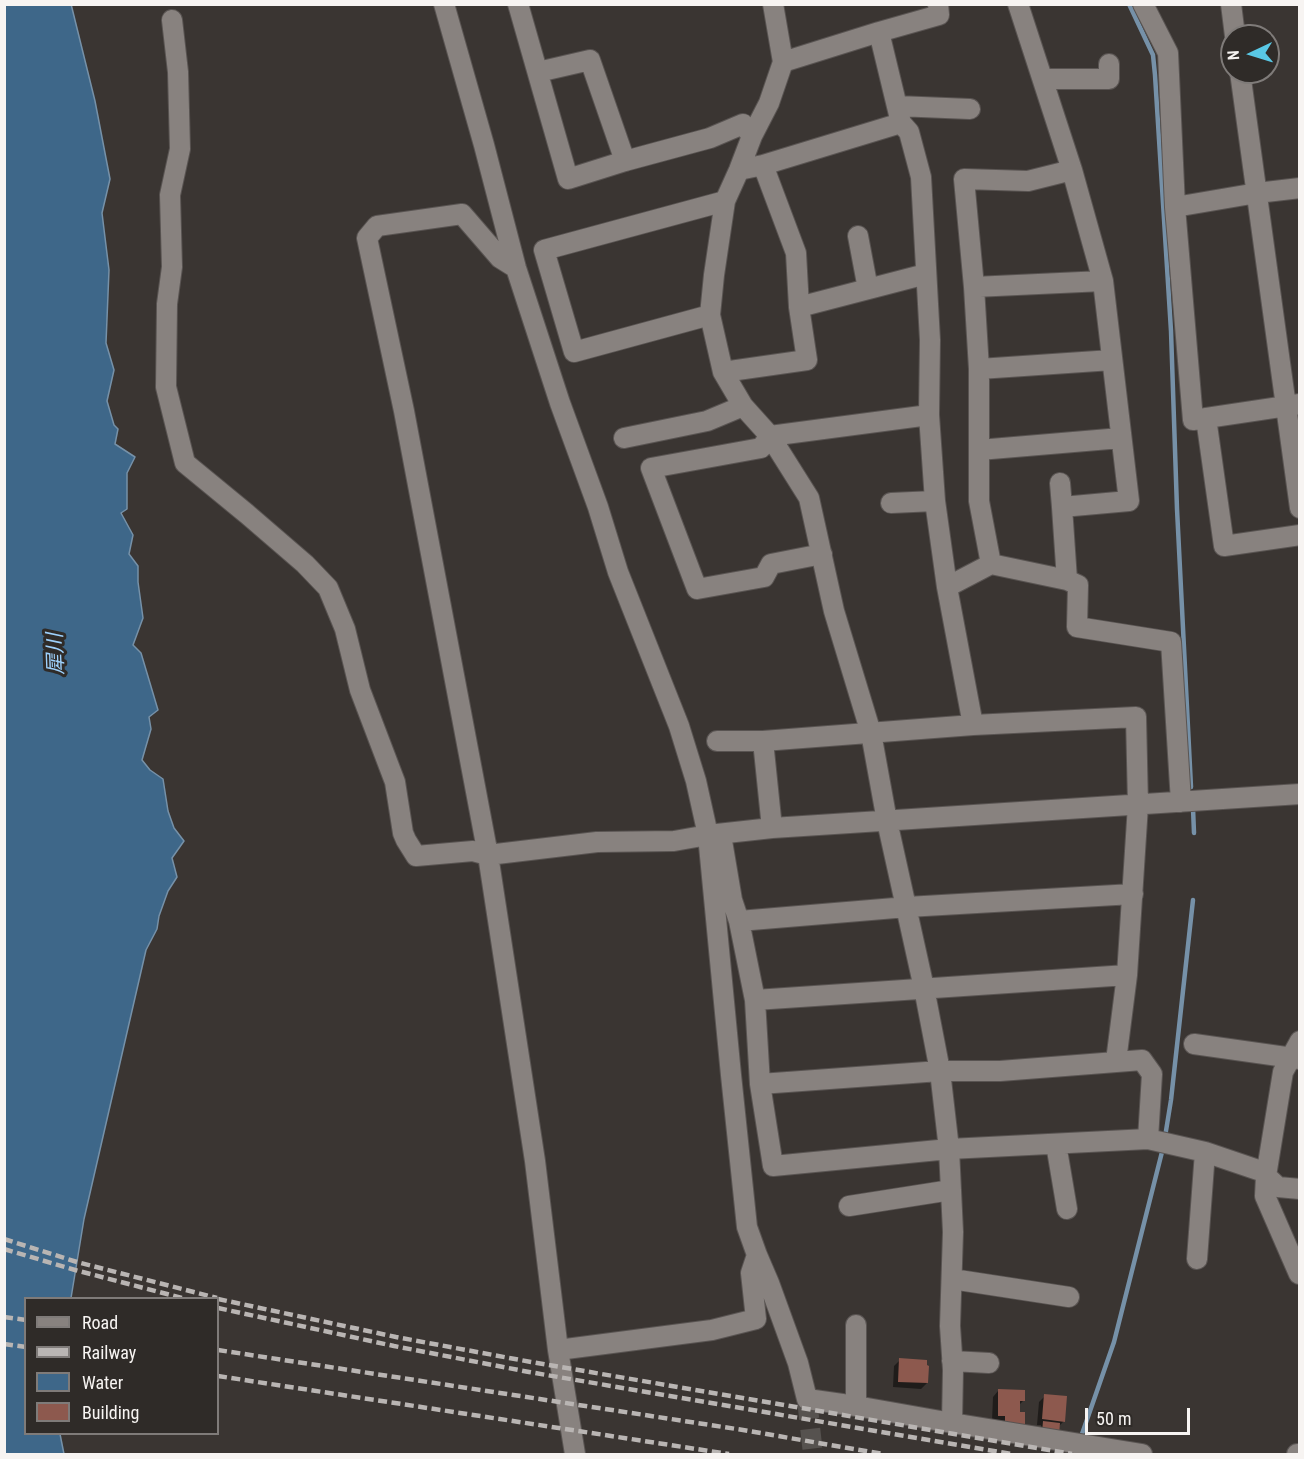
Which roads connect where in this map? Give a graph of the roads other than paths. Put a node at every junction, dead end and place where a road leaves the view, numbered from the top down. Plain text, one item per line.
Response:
1 (444, 4) edge
2 (518, 4) edge
3 (773, 4) edge
4 (938, 4) edge
5 (1018, 4) edge
6 (1143, 4) edge
7 (1231, 4) edge
8 (172, 20) dead end
9 (1234, 24) edge
10 (879, 32) junction
11 (783, 62) junction
12 (538, 72) junction
13 (1109, 78) dead end
14 (1043, 79) junction
15 (1242, 84) edge
16 (970, 109) dead end
17 (899, 115) junction
18 (752, 136) junction
19 (624, 161) junction
20 (764, 165) junction
21 (739, 170) junction
22 (1072, 170) junction
23 (1299, 188) edge
24 (1257, 193) junction
25 (725, 201) junction
26 (1175, 207) junction
27 (858, 236) dead end
28 (516, 268) junction
29 (926, 274) junction
30 (1103, 281) junction
31 (974, 287) junction
32 (868, 289) junction
33 (799, 307) junction
34 (710, 315) junction
35 (1112, 360) junction
36 (979, 369) junction
37 (723, 372) junction
38 (1293, 405) edge
39 (743, 406) junction
40 (929, 415) junction
41 (1206, 418) junction
42 (770, 436) junction
43 (624, 438) dead end
44 (1121, 438) junction
45 (979, 450) junction
46 (1060, 483) dead end
47 (935, 501) junction
48 (891, 503) dead end
49 (1062, 507) junction
50 (1299, 508) edge
51 (1299, 535) edge
52 (822, 554) junction
53 (991, 564) junction
54 (1067, 580) junction
55 (947, 587) junction
56 (973, 725) junction
57 (871, 733) junction
58 (717, 741) dead end
59 (763, 741) junction
60 (1299, 794) edge
61 (1181, 802) junction
62 (1138, 805) junction
63 (888, 821) junction
64 (772, 828) junction
65 (715, 835) junction
66 (488, 855) junction
67 (1133, 894) junction
68 (907, 907) junction
69 (739, 921) junction
70 (1127, 975) junction
71 (924, 988) junction
72 (755, 1000) junction
73 (1194, 1044) dead end
74 (1296, 1052) edge
75 (1116, 1061) junction
76 (940, 1071) junction
77 (760, 1083) junction
78 (1148, 1139) junction
79 (1056, 1144) junction
80 (949, 1149) junction
81 (1204, 1152) junction
82 (1266, 1176) junction
83 (1299, 1189) edge
84 (951, 1190) junction
85 (849, 1206) dead end
86 (1068, 1209) dead end
87 (757, 1256) junction
88 (1197, 1259) dead end
89 (1299, 1274) edge
90 (951, 1279) junction
91 (1068, 1297) dead end
92 (856, 1325) dead end
93 (558, 1350) junction
94 (952, 1360) junction
95 (989, 1363) dead end
96 (856, 1406) junction
97 (952, 1423) junction
98 (575, 1455) edge
99 (1142, 1455) edge

1 - 28 street
2 - 12 street
3 - 11 street
4 - 10 street
5 - 14 street
6 - 26 street
7 - 9 street
8 - 66 street
10 - 11 street
10 - 17 street
11 - 18 street
12 - 19 street
12 - 19 street
13 - 14 street
14 - 22 street
15 - 24 street
16 - 17 street
17 - 20 street
17 - 29 street
18 - 19 street
18 - 21 street
20 - 21 street
20 - 33 street
21 - 25 street
22 - 30 street
22 - 31 street
23 - 24 street
24 - 26 street
24 - 38 street
25 - 34 street
25 - 34 street
26 - 41 street
27 - 32 street
28 - 65 street
28 - 66 street
29 - 32 street
29 - 40 street
30 - 31 street
30 - 35 street
31 - 36 street
32 - 33 street
33 - 37 street
34 - 37 street
35 - 36 street
35 - 44 street
36 - 45 street
37 - 39 street
38 - 41 street
38 - 50 street
39 - 42 street
39 - 43 street
40 - 42 street
40 - 47 street
41 - 51 street
42 - 52 street
42 - 52 street
44 - 45 street
44 - 49 street
45 - 53 street
46 - 49 street
47 - 48 street
47 - 55 street
49 - 54 street
52 - 57 street
53 - 54 street
53 - 55 street
54 - 61 street
55 - 56 street
56 - 57 street
56 - 62 street
57 - 59 street
57 - 63 street
58 - 59 street
59 - 64 street
60 - 61 street
61 - 62 street
62 - 63 street
62 - 67 street
63 - 64 street
63 - 68 street
64 - 65 street
65 - 66 street
65 - 69 street
65 - 87 street
66 - 93 street
67 - 68 street
67 - 70 street
68 - 69 street
68 - 71 street
69 - 72 street
70 - 71 street
70 - 75 street
71 - 72 street
71 - 76 street
72 - 77 street
73 - 74 street
74 - 82 street
75 - 76 street
75 - 78 street
76 - 77 street
76 - 80 street
77 - 80 street
78 - 79 street
78 - 81 street
79 - 80 street
79 - 86 street
80 - 84 street
81 - 82 street
81 - 88 street
82 - 83 street
82 - 89 street
84 - 85 street
84 - 90 street
87 - 93 street
87 - 96 street
90 - 91 street
90 - 94 street
92 - 96 street
93 - 98 street
94 - 95 street
94 - 97 street
96 - 97 street
97 - 99 street

